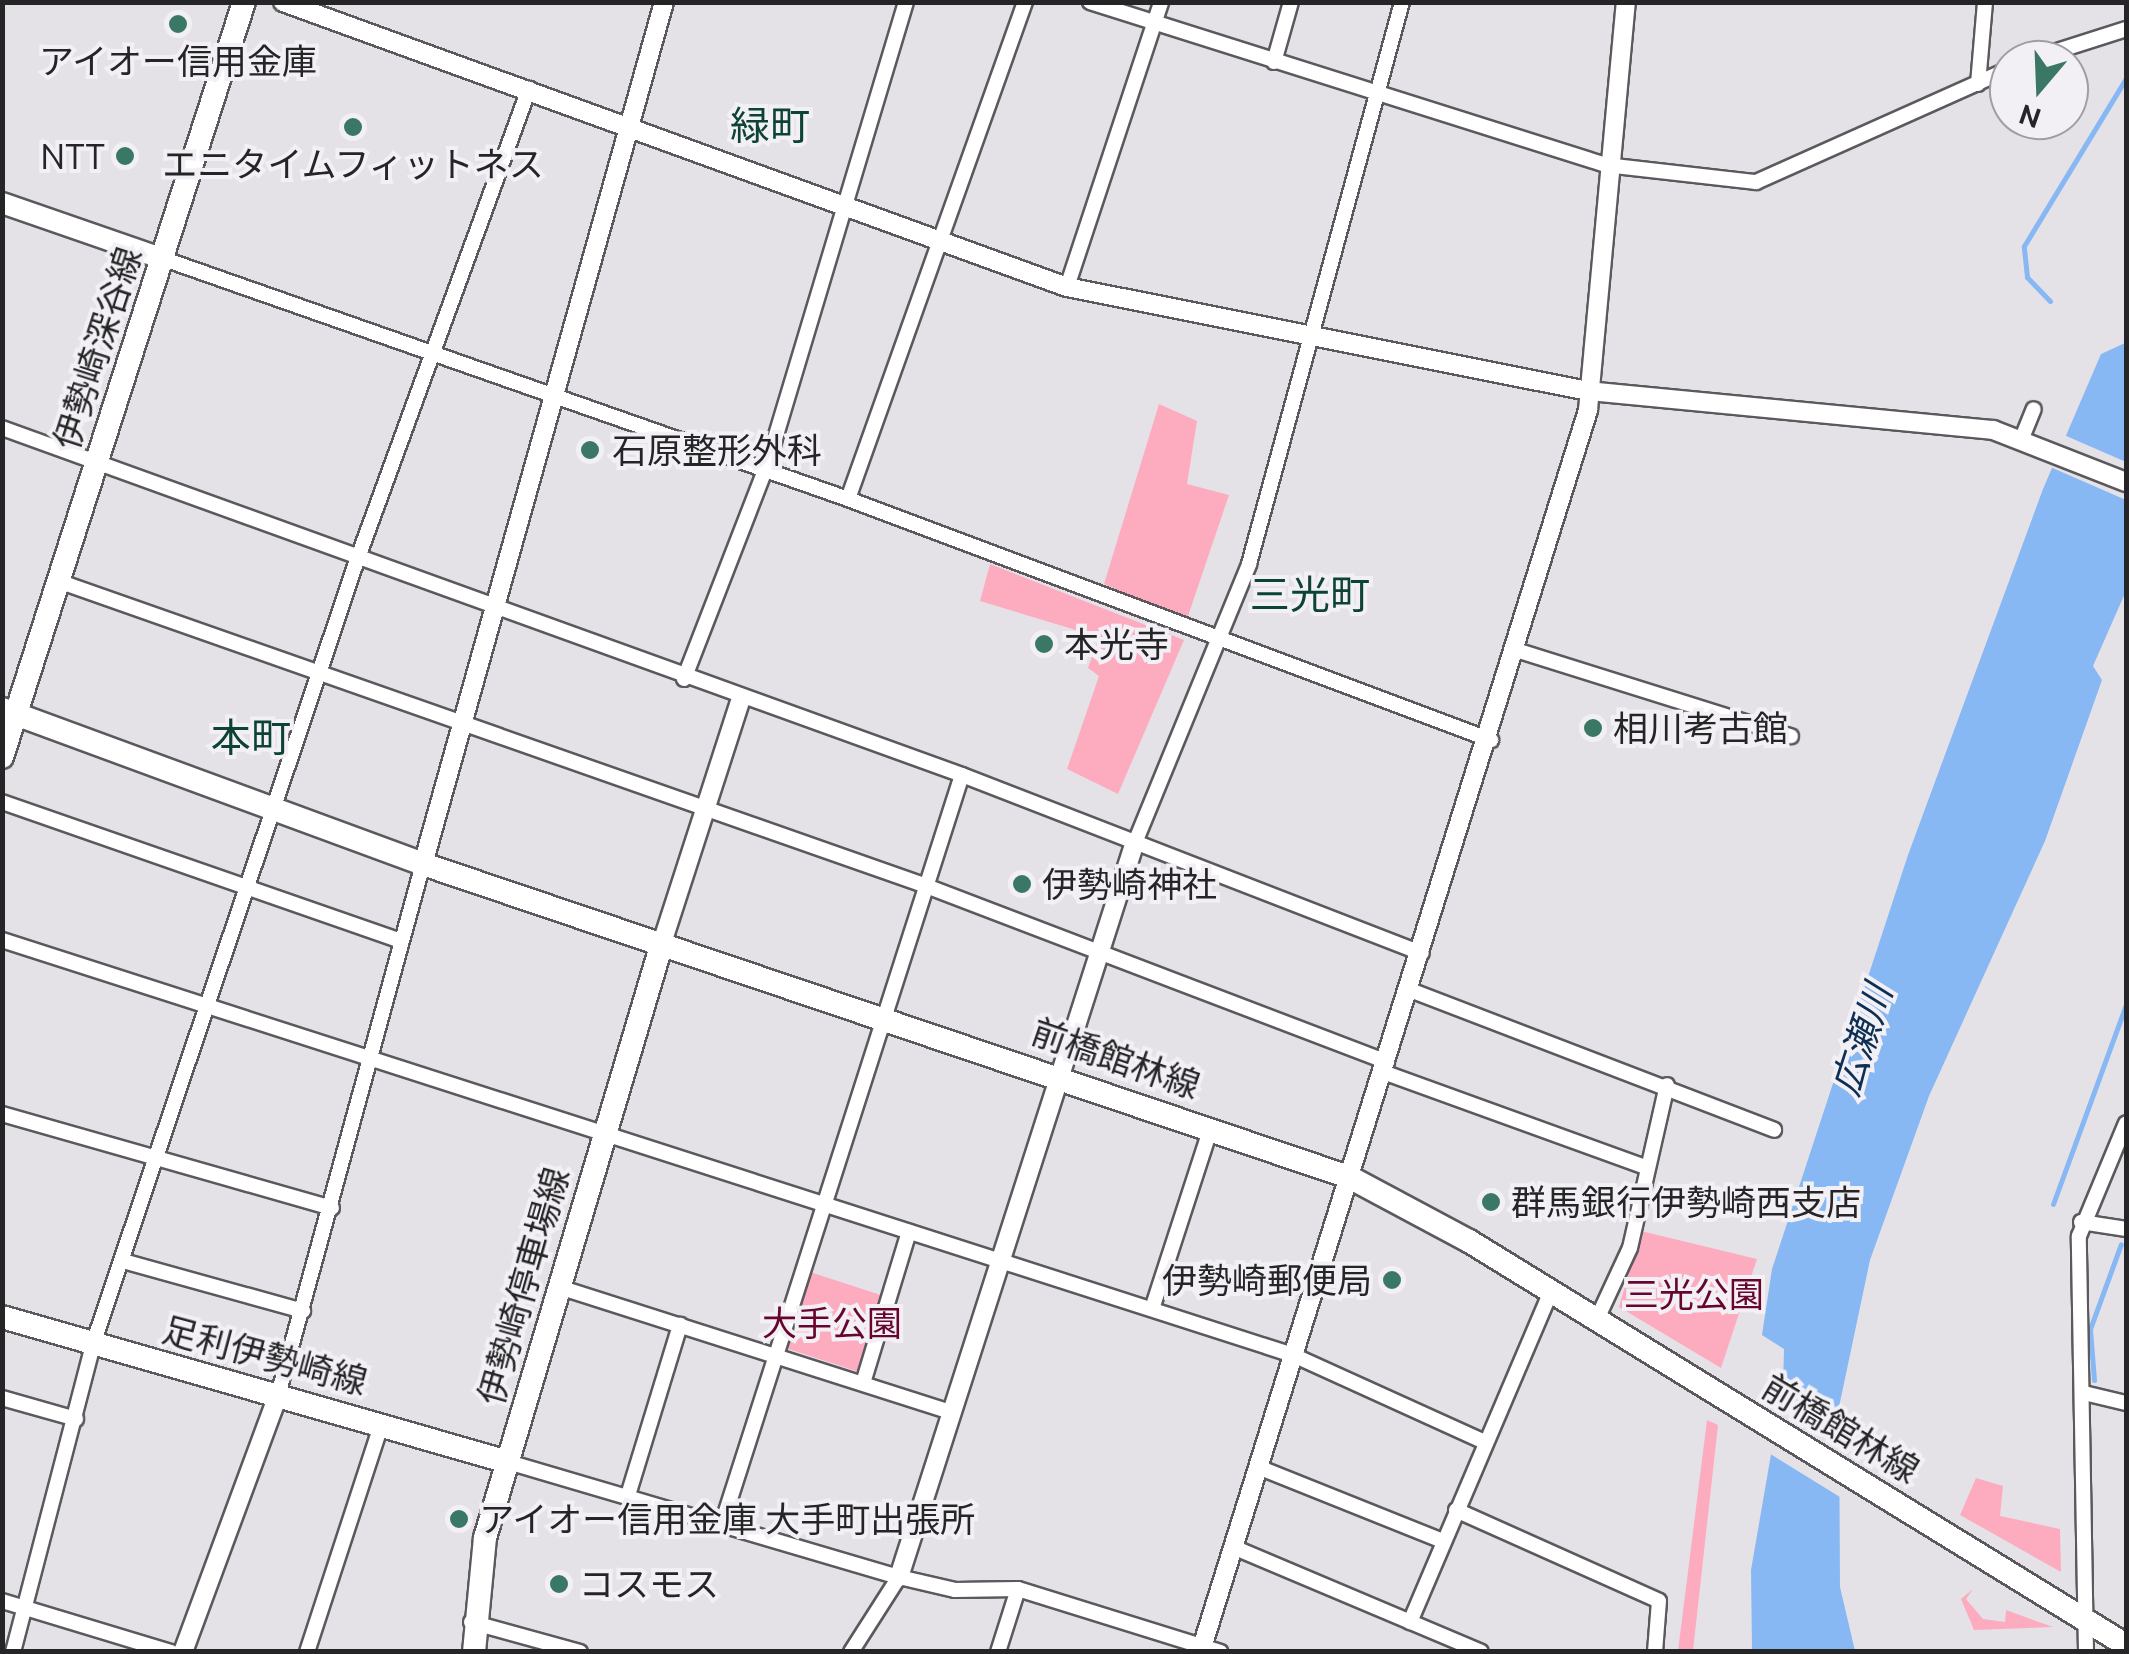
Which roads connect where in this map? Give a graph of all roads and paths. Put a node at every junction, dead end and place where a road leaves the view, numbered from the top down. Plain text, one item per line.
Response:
1 (244, 2) edge
2 (282, 2) edge
3 (664, 2) edge
4 (906, 2) edge
5 (1025, 2) edge
6 (1090, 2) edge
7 (1161, 2) edge
8 (1291, 2) edge
9 (1402, 2) edge
10 (1626, 2) edge
11 (1985, 2) edge
12 (1154, 25) junction
13 (2126, 29) edge
14 (2089, 41) edge
15 (1274, 62) junction
16 (1989, 79) edge
17 (1978, 84) junction
18 (529, 89) junction
19 (1379, 94) junction
20 (630, 122) junction
21 (1606, 164) junction
22 (847, 203) junction
23 (2, 204) edge
24 (939, 238) junction
25 (164, 259) junction
26 (1068, 287) junction
27 (1313, 336) junction
28 (430, 356) junction
29 (1588, 391) junction
30 (556, 396) junction
31 (2034, 408) dead end
32 (2, 428) edge
33 (2028, 440) junction
34 (96, 462) junction
35 (762, 468) junction
36 (2126, 482) edge
37 (848, 498) junction
38 (356, 563) junction
39 (58, 582) junction
40 (500, 611) junction
41 (1218, 642) junction
42 (1518, 651) junction
43 (321, 674) junction
44 (684, 680) junction
45 (740, 701) junction
46 (8, 712) edge
47 (464, 724) junction
48 (1791, 736) dead end
49 (1491, 740) junction
50 (2, 756) edge
51 (962, 775) junction
52 (2, 802) edge
53 (704, 810) junction
54 (279, 812) junction
55 (1134, 845) junction
56 (423, 864) junction
57 (921, 884) junction
58 (252, 887) junction
59 (2, 940) edge
60 (402, 940) junction
61 (662, 943) junction
62 (1100, 953) junction
63 (1422, 953) junction
64 (1410, 990) junction
65 (212, 1008) junction
66 (878, 1016) junction
67 (370, 1060) junction
68 (1385, 1067) junction
69 (1060, 1076) junction
70 (1667, 1085) junction
71 (2, 1114) edge
72 (2126, 1124) edge
73 (1211, 1127) junction
74 (1774, 1130) dead end
75 (604, 1132) junction
76 (158, 1162) junction
77 (1645, 1166) junction
78 (1349, 1177) junction
79 (821, 1203) junction
80 (332, 1208) junction
81 (2081, 1222) junction
82 (2126, 1230) edge
83 (909, 1232) junction
84 (123, 1261) junction
85 (1000, 1262) junction
86 (559, 1286) junction
87 (1551, 1292) junction
88 (1152, 1310) junction
89 (302, 1312) junction
90 (2, 1317) edge
91 (1597, 1319) junction
92 (680, 1325) junction
93 (94, 1344) junction
94 (774, 1354) junction
95 (1293, 1355) junction
96 (864, 1383) junction
97 (278, 1394) junction
98 (2084, 1394) junction
99 (2, 1398) edge
100 (2126, 1403) edge
101 (951, 1412) junction
102 (76, 1418) junction
103 (382, 1423) junction
104 (1483, 1441) junction
105 (508, 1462) junction
106 (1258, 1467) junction
107 (629, 1492) junction
108 (1456, 1510) junction
109 (722, 1521) junction
110 (1443, 1542) junction
111 (1234, 1547) junction
112 (899, 1577) junction
113 (1018, 1589) junction
114 (2, 1601) edge
115 (24, 1608) junction
116 (2085, 1620) junction
117 (471, 1622) junction
118 (1410, 1622) junction
119 (1438, 1634) junction
120 (2126, 1646) edge
121 (1211, 1648) edge
122 (13, 1652) edge
123 (171, 1652) edge
124 (183, 1652) edge
125 (307, 1652) edge
126 (474, 1652) edge
127 (580, 1652) edge
128 (851, 1652) edge
129 (998, 1652) edge
130 (1431, 1652) edge
131 (1480, 1652) edge
132 (1655, 1652) edge
133 (2086, 1652) edge

1 - 25 main road, 伊勢崎深谷線
2 - 18 street
3 - 20 street
4 - 22 street
5 - 24 street
6 - 12 street
7 - 12 street
8 - 15 street
9 - 19 street
10 - 21 street
11 - 17 street
12 - 15 street
12 - 26 street
13 - 14 street
15 - 19 street
16 - 17 street
17 - 21 street
18 - 20 street
18 - 28 street
19 - 21 street
19 - 27 street
20 - 22 street
20 - 30 street
21 - 29 street
22 - 24 street
22 - 35 street
23 - 25 main road
24 - 26 street
24 - 37 street
25 - 28 street
25 - 34 main road, 伊勢崎深谷線
26 - 27 street
27 - 29 street
27 - 41 street
28 - 30 street
28 - 38 street
29 - 33 street
29 - 42 street
30 - 35 street
30 - 40 street
31 - 33 street
32 - 34 street
33 - 36 street
34 - 38 street
34 - 39 main road, 伊勢崎深谷線
35 - 37 street
35 - 44 street
37 - 41 street
38 - 40 street
38 - 43 street
39 - 43 street
39 - 46 main road, 伊勢崎深谷線
40 - 44 street
40 - 47 street
41 - 49 street
41 - 55 street
42 - 48 street
42 - 49 street
43 - 47 street
43 - 54 street
44 - 45 street
45 - 51 street
45 - 53 street
46 - 50 main road, 伊勢崎深谷線
46 - 54 main road, 前橋館林線
47 - 53 street
47 - 56 street
49 - 63 street
51 - 55 street
51 - 57 street
52 - 58 street
53 - 57 street
53 - 61 street
54 - 56 main road, 前橋館林線
54 - 58 street
55 - 62 street
55 - 63 street
56 - 60 street
56 - 61 main road, 前橋館林線
57 - 62 street
57 - 66 street
58 - 60 street
58 - 65 street
59 - 65 street
60 - 67 street
61 - 66 main road, 前橋館林線
61 - 75 main road, 伊勢崎停車場線
62 - 68 street
62 - 69 street
63 - 64 street
64 - 68 street
64 - 70 street
65 - 67 street
65 - 76 street
66 - 69 main road, 前橋館林線
66 - 79 street
67 - 75 street
67 - 80 street
68 - 77 street
68 - 78 street
69 - 73 main road, 前橋館林線
69 - 85 street
70 - 74 street
70 - 77 street
71 - 76 street
72 - 81 street
73 - 78 main road, 前橋館林線
73 - 88 street
75 - 79 street
75 - 86 main road, 伊勢崎停車場線
76 - 80 street
76 - 84 street
77 - 91 street
78 - 87 main road, 前橋館林線
78 - 95 street
79 - 83 street
79 - 94 street
80 - 89 street
81 - 82 street
81 - 98 street
83 - 85 street
83 - 96 street
84 - 89 street
84 - 93 street
85 - 88 street
85 - 101 street
86 - 92 street
86 - 105 main road, 伊勢崎停車場線
87 - 91 main road, 前橋館林線
87 - 104 street
88 - 95 street
89 - 97 street
90 - 93 main road, 足利伊勢崎線
91 - 116 main road, 前橋館林線
92 - 94 street
92 - 107 street
93 - 97 main road, 足利伊勢崎線
93 - 102 street
94 - 96 street
94 - 109 street
95 - 104 street
95 - 106 street
96 - 101 street
97 - 103 main road, 足利伊勢崎線
97 - 124 street
98 - 100 street
98 - 116 street
99 - 102 street
101 - 112 street
102 - 115 street
103 - 105 main road, 足利伊勢崎線
103 - 125 street
104 - 108 street
105 - 107 street
105 - 117 main road, 伊勢崎停車場線
106 - 110 street
106 - 111 street
107 - 109 street
108 - 110 street
108 - 132 street
109 - 112 street
110 - 118 street
111 - 118 street
111 - 121 street
112 - 113 street
112 - 128 street
113 - 121 street
113 - 129 street
114 - 115 street
115 - 122 street
115 - 123 street
116 - 120 main road, 前橋館林線
116 - 133 street
117 - 126 main road, 伊勢崎停車場線
117 - 127 street
118 - 119 street
119 - 130 street
119 - 131 street

